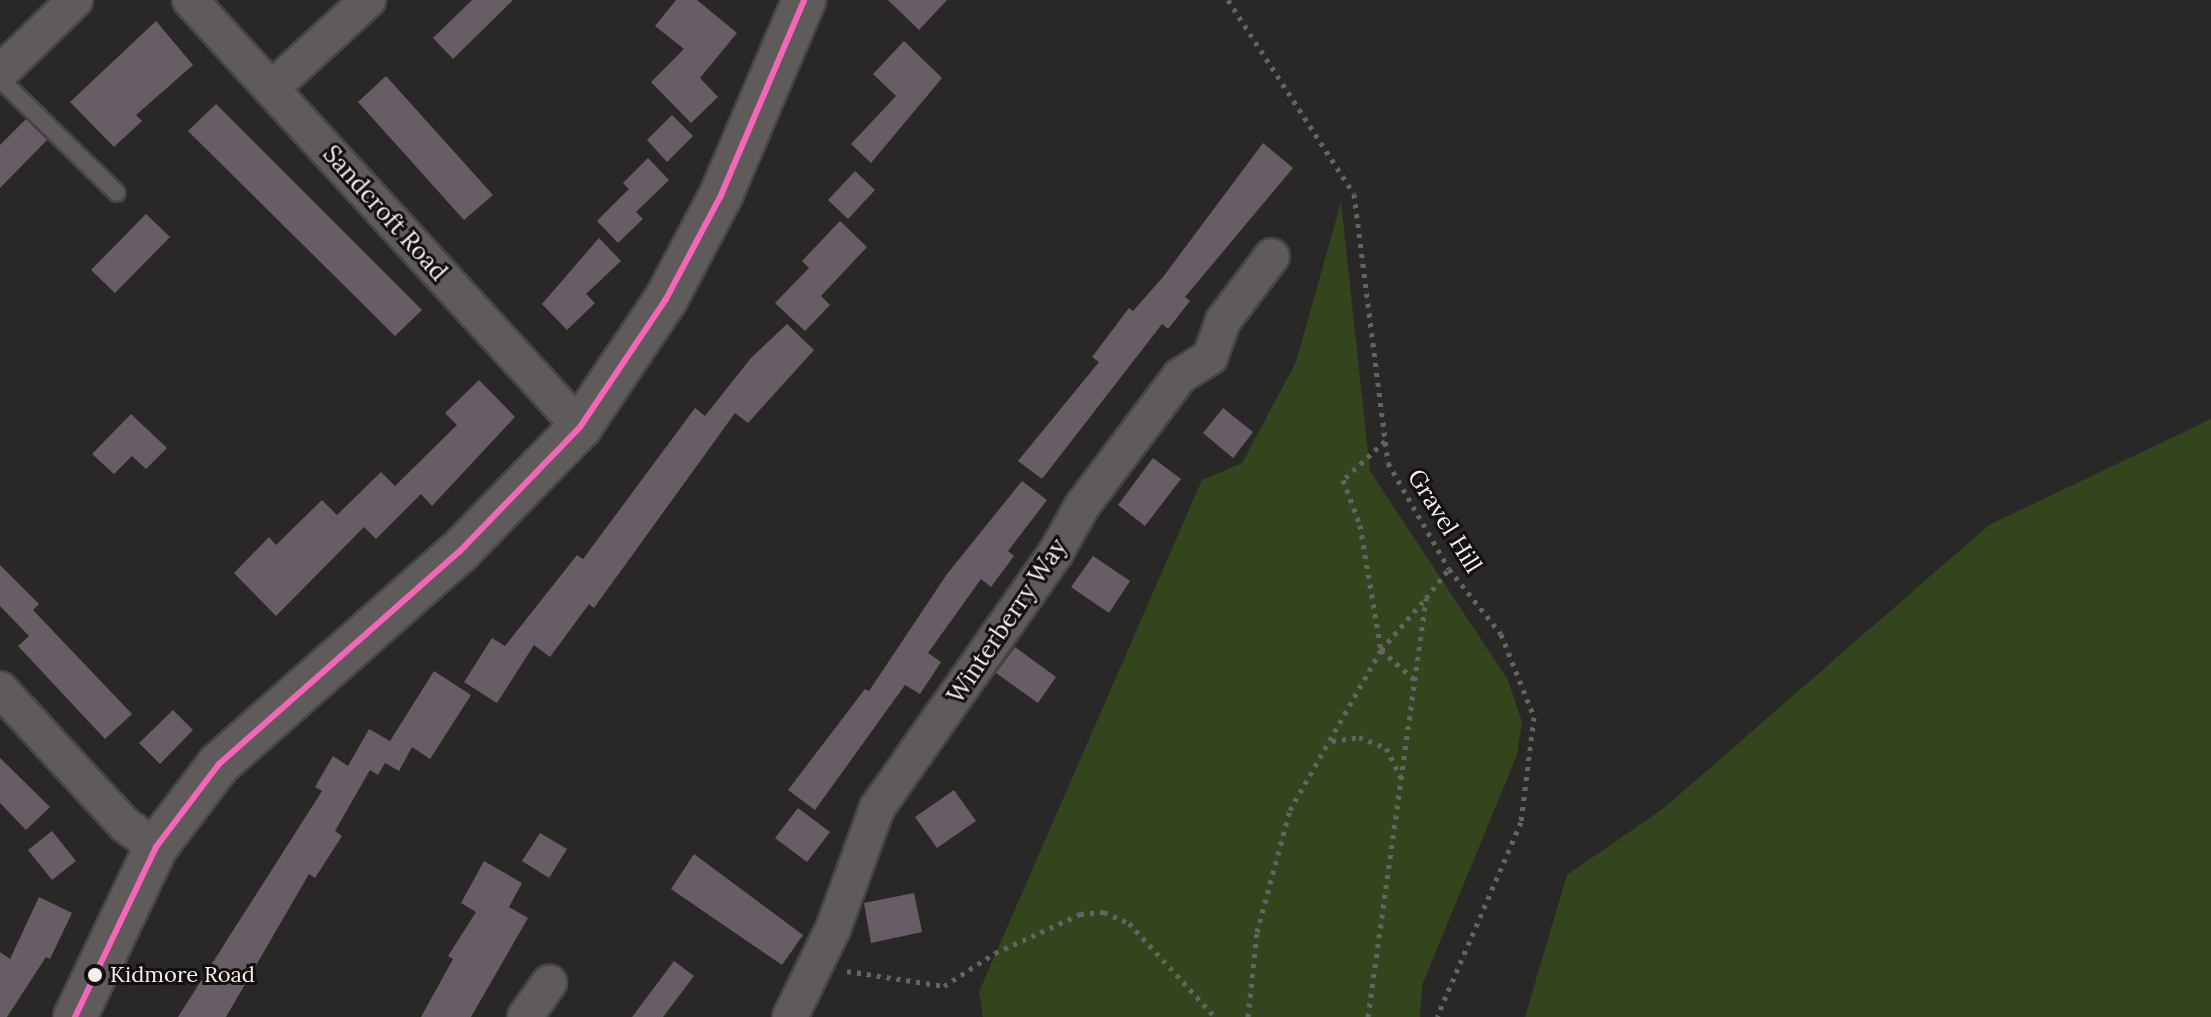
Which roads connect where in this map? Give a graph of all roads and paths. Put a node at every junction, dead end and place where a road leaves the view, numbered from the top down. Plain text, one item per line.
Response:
1 (75, 0) edge
2 (190, 0) edge
3 (368, 0) edge
4 (804, 0) edge
5 (1228, 0) edge
6 (0, 73) edge
7 (0, 79) edge
8 (271, 89) junction
9 (117, 193) dead end
10 (1272, 256) dead end
11 (580, 427) junction
12 (1385, 441) junction
13 (1449, 569) junction
14 (1426, 598) junction
15 (1381, 650) junction
16 (1416, 681) junction
17 (0, 689) edge
18 (1331, 741) junction
19 (1404, 782) junction
20 (156, 847) junction
21 (812, 969) junction
22 (549, 983) dead end
23 (75, 1017) edge
24 (525, 1017) edge
25 (790, 1017) edge
26 (1215, 1017) edge
27 (1248, 1017) edge
28 (1368, 1017) edge
29 (1437, 1017) edge

1 - 6 street
2 - 8 street, Sandcroft Road
3 - 8 street
4 - 11 street
5 - 12 path, Gravel Hill
7 - 9 lane
8 - 11 street, Sandcroft Road
10 - 21 street, Winterberry Way
11 - 20 street
12 - 13 path, Gravel Hill
12 - 15 path
13 - 14 path
13 - 29 path, Gravel Hill
14 - 15 path
14 - 16 path
15 - 16 path
15 - 18 path
16 - 19 path
17 - 20 street
18 - 19 path
18 - 27 path
19 - 28 path
20 - 23 street
21 - 25 street, Winterberry Way
21 - 26 path
22 - 24 street

